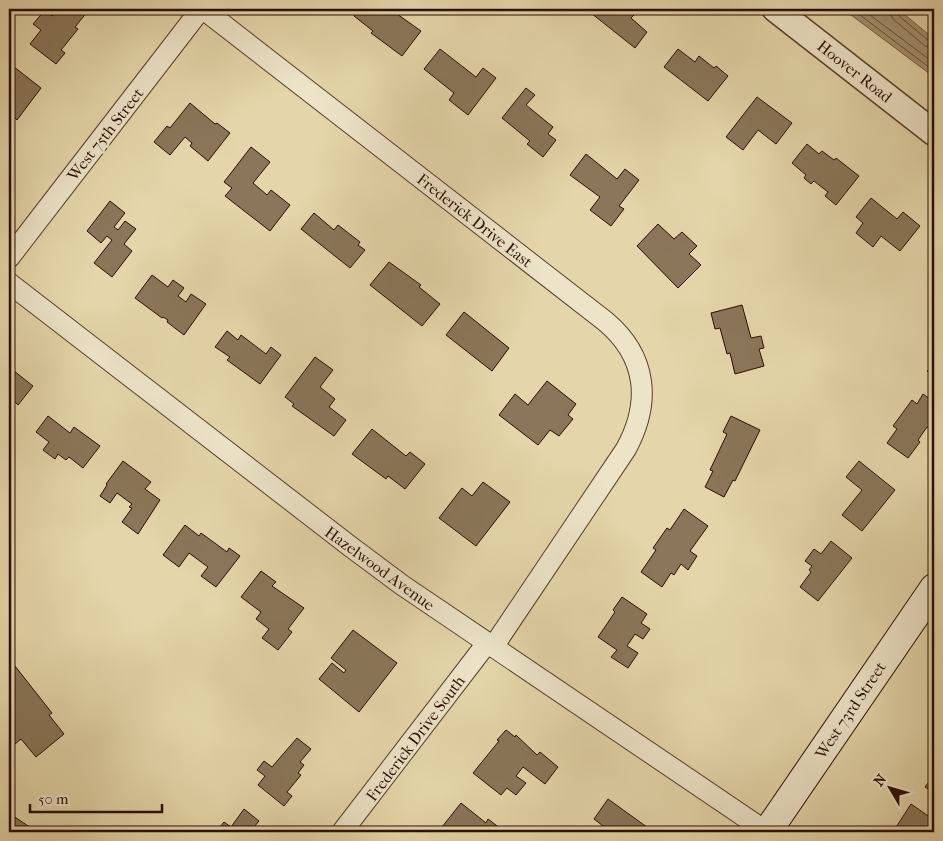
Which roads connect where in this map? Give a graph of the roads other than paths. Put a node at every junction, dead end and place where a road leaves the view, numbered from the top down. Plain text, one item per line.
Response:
1 (202, 9) edge
2 (775, 9) edge
3 (934, 133) edge
4 (9, 258) edge
5 (9, 283) edge
6 (606, 479) joint
7 (934, 588) edge
8 (490, 645) junction
9 (342, 832) edge
10 (767, 832) edge

1 - 4 street, West 75th Street
1 - 6 street, Frederick Drive East
2 - 3 street, Hoover Road
5 - 8 street, Hazelwood Avenue
6 - 8 street, Frederick Drive South
7 - 10 main road, West 73rd Street
8 - 9 street, Frederick Drive South
8 - 10 street, Hazelwood Avenue

